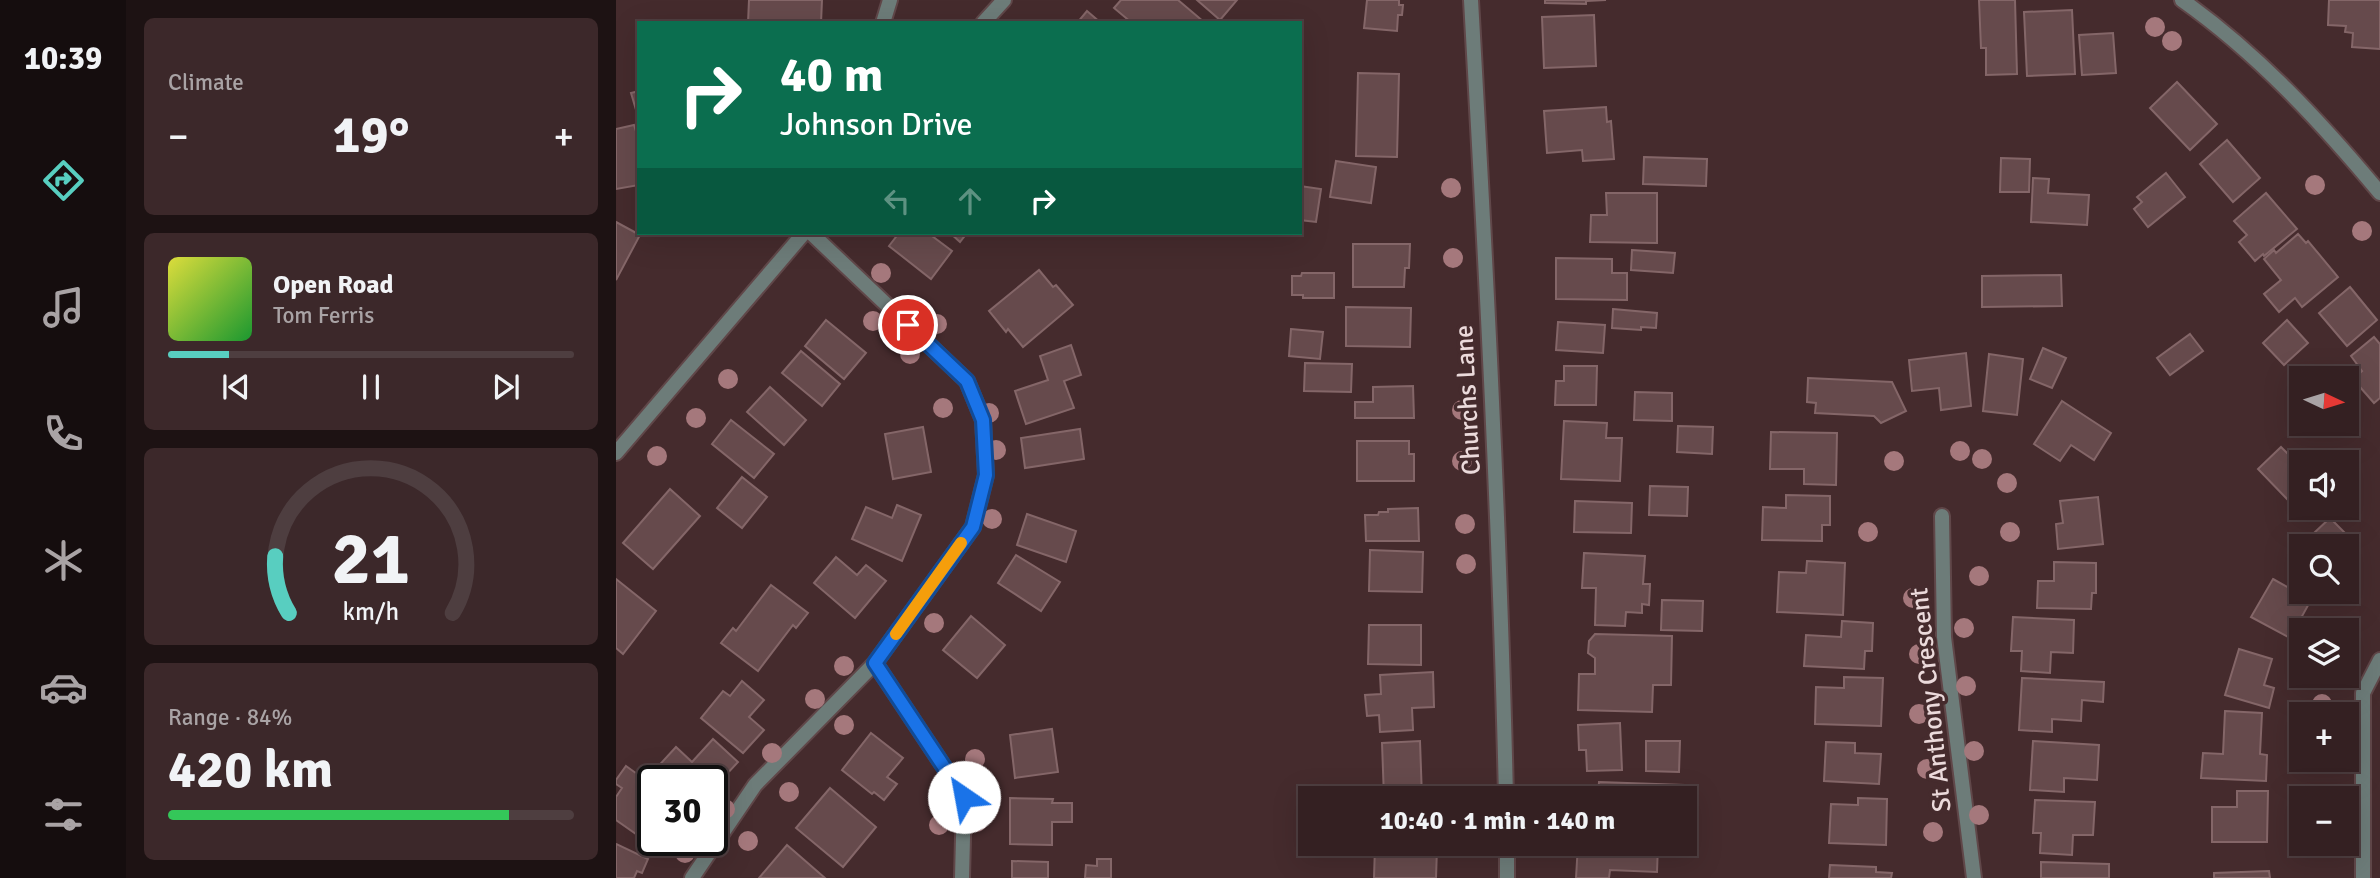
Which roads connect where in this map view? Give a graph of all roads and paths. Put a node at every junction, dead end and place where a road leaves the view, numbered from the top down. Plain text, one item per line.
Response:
1 (890, 0) edge
2 (1004, 0) edge
3 (1471, 0) edge
4 (2182, 0) edge
5 (884, 21) edge
6 (986, 21) edge
7 (2380, 193) edge
8 (802, 235) edge
9 (813, 235) edge
10 (616, 453) edge
11 (1942, 516) dead end
12 (2380, 660) edge
13 (875, 663) junction
14 (1506, 786) edge
15 (1507, 856) edge
16 (692, 878) edge
17 (962, 878) edge
18 (1507, 878) edge
19 (1974, 878) edge
20 (2363, 878) edge

1 - 5 street
2 - 6 street
3 - 14 street, Churchs Lane
4 - 7 street
8 - 10 street
9 - 13 street
11 - 19 street, St Anthony Crescent
12 - 20 street
13 - 16 street
13 - 17 street
15 - 18 street

